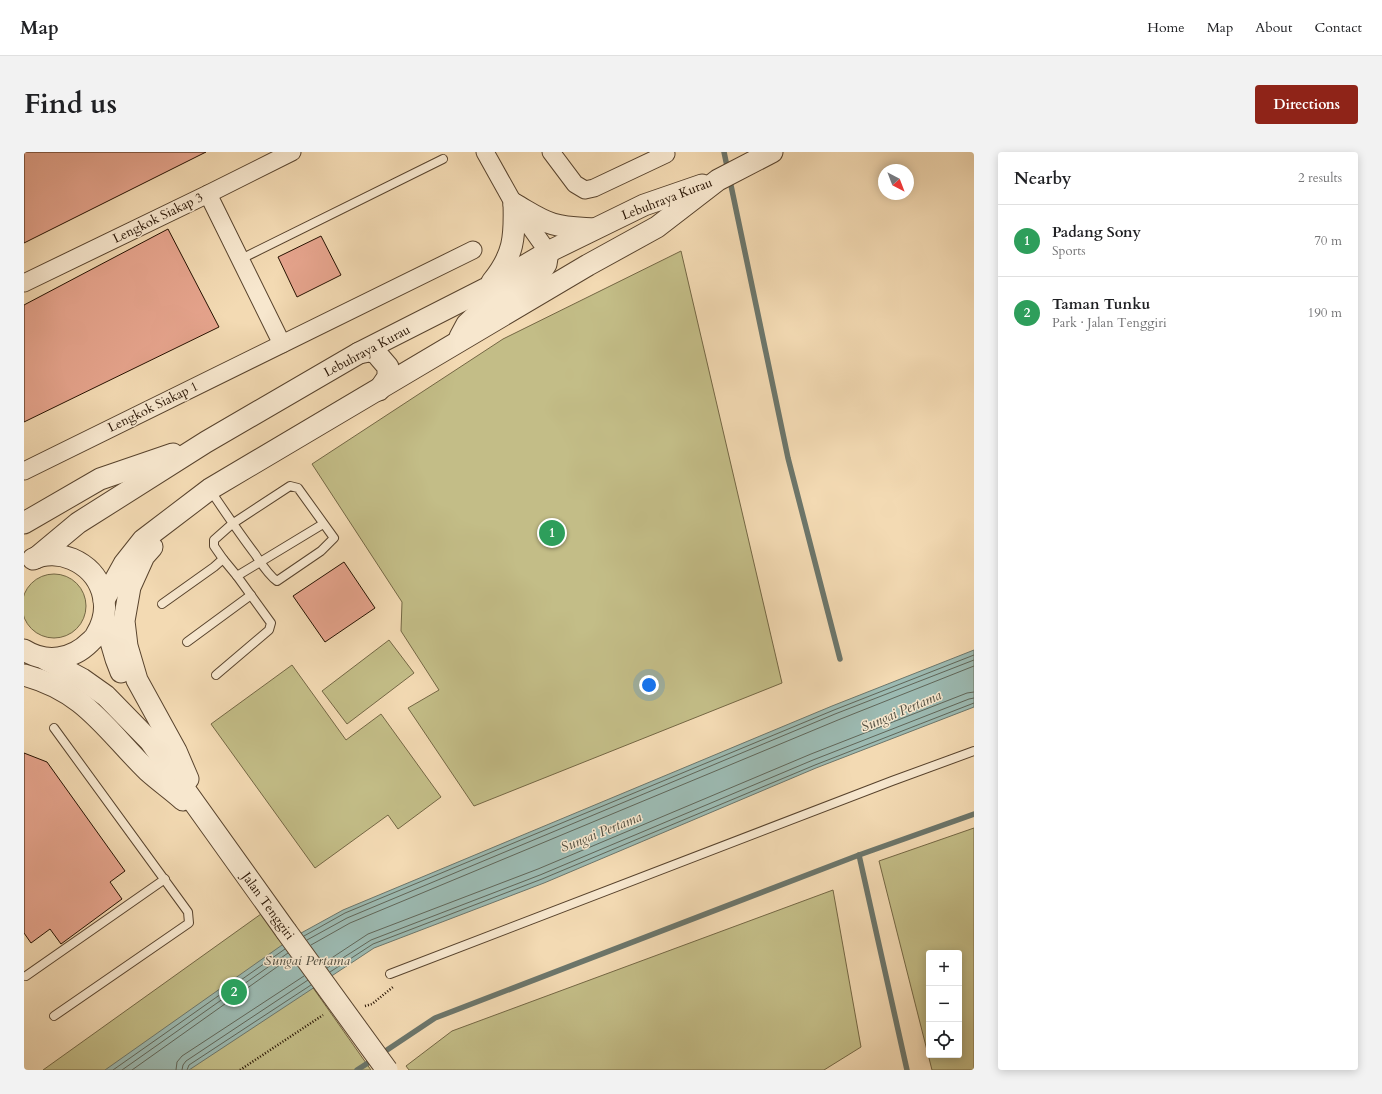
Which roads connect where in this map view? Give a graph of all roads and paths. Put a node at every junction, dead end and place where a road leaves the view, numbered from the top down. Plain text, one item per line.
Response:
1 (292, 152) edge
2 (485, 152) edge
3 (551, 152) edge
4 (772, 152) edge
5 (666, 154) dead end
6 (443, 159) dead end
7 (719, 179) junction
8 (208, 194) junction
9 (514, 204) junction
10 (594, 229) junction
11 (472, 250) dead end
12 (548, 252) junction
13 (241, 259) junction
14 (24, 282) edge
15 (487, 288) junction
16 (282, 344) junction
17 (454, 345) junction
18 (359, 353) junction
19 (379, 390) junction
20 (206, 442) junction
21 (24, 471) edge
22 (210, 489) junction
23 (184, 508) junction
24 (24, 523) edge
25 (232, 524) junction
26 (324, 524) junction
27 (223, 559) junction
28 (30, 561) edge
29 (260, 561) junction
30 (237, 576) junction
31 (251, 595) junction
32 (162, 604) dead end
33 (104, 609) junction
34 (187, 642) dead end
35 (24, 650) edge
36 (45, 659) junction
37 (24, 675) edge
38 (216, 675) dead end
39 (54, 728) dead end
40 (150, 741) junction
41 (974, 751) edge
42 (204, 816) junction
43 (165, 879) junction
44 (390, 974) dead end
45 (26, 976) dead end
46 (54, 1016) dead end
47 (387, 1070) edge

1 - 8 street, Lengkok Siakap 3
2 - 9 street
3 - 5 street
4 - 7 street, Lebuhraya Kurau
6 - 13 lane
7 - 10 street, Lebuhraya Kurau
7 - 17 street, Lebuhraya Kurau
8 - 13 street
8 - 14 street, Lengkok Siakap 3
9 - 10 street
9 - 12 street
9 - 15 street
10 - 12 street, Lebuhraya Kurau
11 - 16 street, Lengkok Siakap 1
12 - 15 street, Lebuhraya Kurau
12 - 17 street
13 - 16 street
15 - 18 street, Lebuhraya Kurau
16 - 21 street, Lengkok Siakap 1
17 - 19 street, Lebuhraya Kurau
18 - 19 street
18 - 20 street, Lebuhraya Kurau
19 - 22 street, Lebuhraya Kurau
20 - 24 street
20 - 28 street, Lebuhraya Kurau
22 - 23 street, Lebuhraya Kurau
22 - 25 lane
23 - 33 street, Lebuhraya Kurau
23 - 42 street
25 - 26 lane
25 - 27 lane
25 - 29 lane
26 - 29 lane
26 - 29 lane
27 - 30 lane
27 - 32 lane
28 - 33 street, Jalan Tenggiri
29 - 30 lane
30 - 31 lane
31 - 34 lane
31 - 38 lane
33 - 36 street, Lebuhraya Kurau
33 - 40 street, Jalan Tenggiri
35 - 36 street, Jalan Tenggiri
36 - 40 street, Jalan Tenggiri
37 - 42 street
39 - 43 lane
40 - 42 street, Jalan Tenggiri
41 - 44 lane
42 - 47 street, Jalan Tenggiri, bridge
43 - 45 lane
43 - 46 lane

